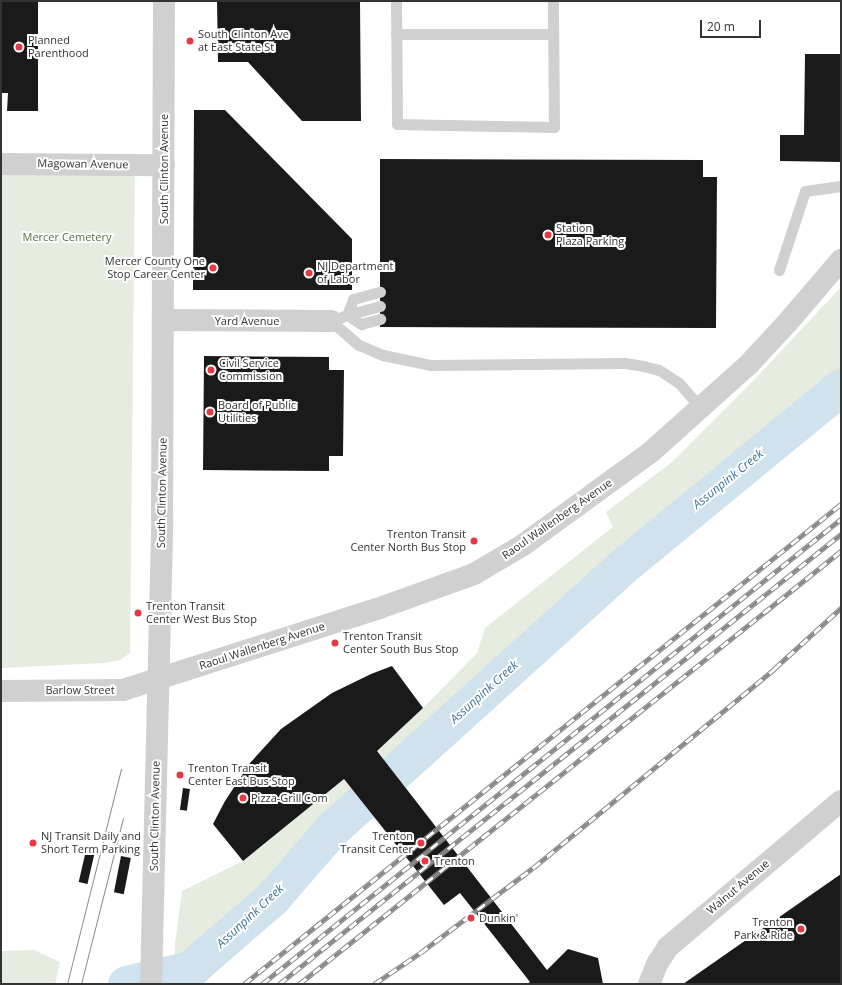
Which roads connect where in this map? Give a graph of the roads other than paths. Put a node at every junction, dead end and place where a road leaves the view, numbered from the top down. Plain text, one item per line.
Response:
1 (164, 1) edge
2 (396, 1) edge
3 (553, 1) edge
4 (396, 34) junction
5 (553, 34) junction
6 (1, 164) edge
7 (164, 165) junction
8 (841, 186) edge
9 (841, 260) edge
10 (779, 270) dead end
11 (380, 292) dead end
12 (380, 306) dead end
13 (339, 318) junction
14 (380, 319) dead end
15 (163, 320) junction
16 (702, 408) junction
17 (158, 680) junction
18 (1, 691) edge
19 (841, 801) edge
20 (151, 984) edge
21 (648, 984) edge

1 - 7 street, South Clinton Avenue
2 - 4 lane
3 - 5 lane
4 - 5 lane
4 - 5 lane
6 - 7 street, Magowan Avenue
7 - 15 street, South Clinton Avenue
8 - 10 lane
9 - 16 street, Raoul Wallenberg Avenue
11 - 13 lane
12 - 13 lane
13 - 14 lane
13 - 15 street, Yard Avenue
13 - 16 lane
15 - 17 street, South Clinton Avenue
16 - 17 street, Raoul Wallenberg Avenue
17 - 18 street, Barlow Street
17 - 20 street, South Clinton Avenue
19 - 21 street, Walnut Avenue

